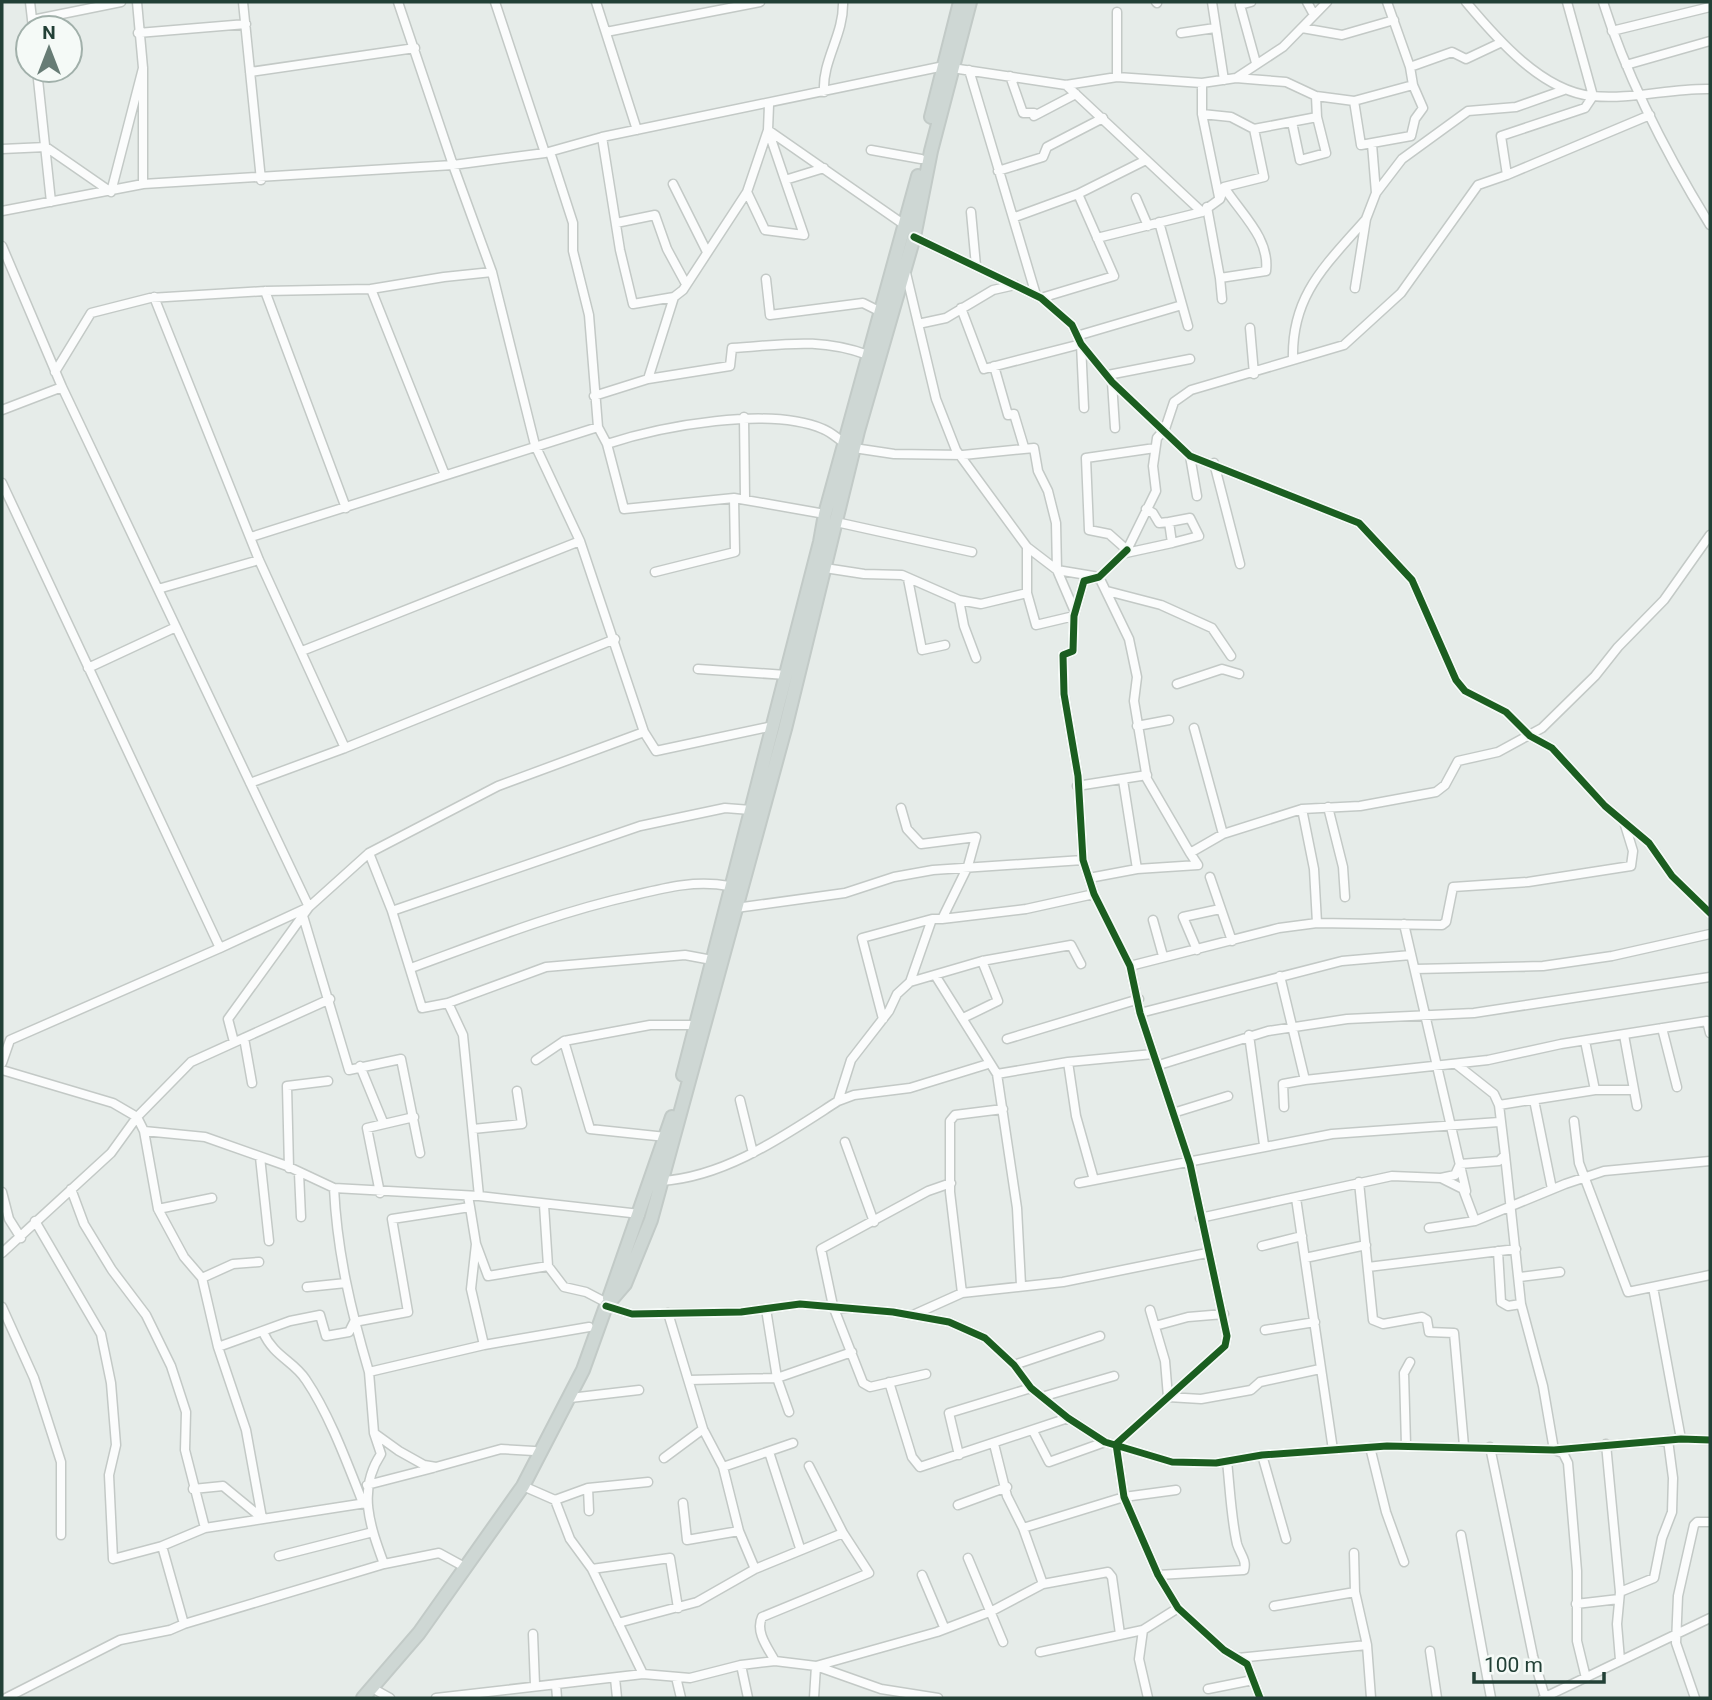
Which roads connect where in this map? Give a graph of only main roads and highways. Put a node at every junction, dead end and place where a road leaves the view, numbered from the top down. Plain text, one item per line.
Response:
1 (960, 2) edge
2 (970, 2) edge
3 (948, 67) junction
4 (910, 232) junction
5 (850, 446) junction
6 (830, 518) junction
7 (810, 603) junction
8 (607, 1304) junction
9 (368, 1693) edge
10 (358, 1698) edge

1 - 3 main road
2 - 3 main road
3 - 4 main road
3 - 4 main road
4 - 5 main road
4 - 5 main road
5 - 6 main road
6 - 7 main road
6 - 7 main road
7 - 8 main road
7 - 8 main road
8 - 9 main road
8 - 10 main road

